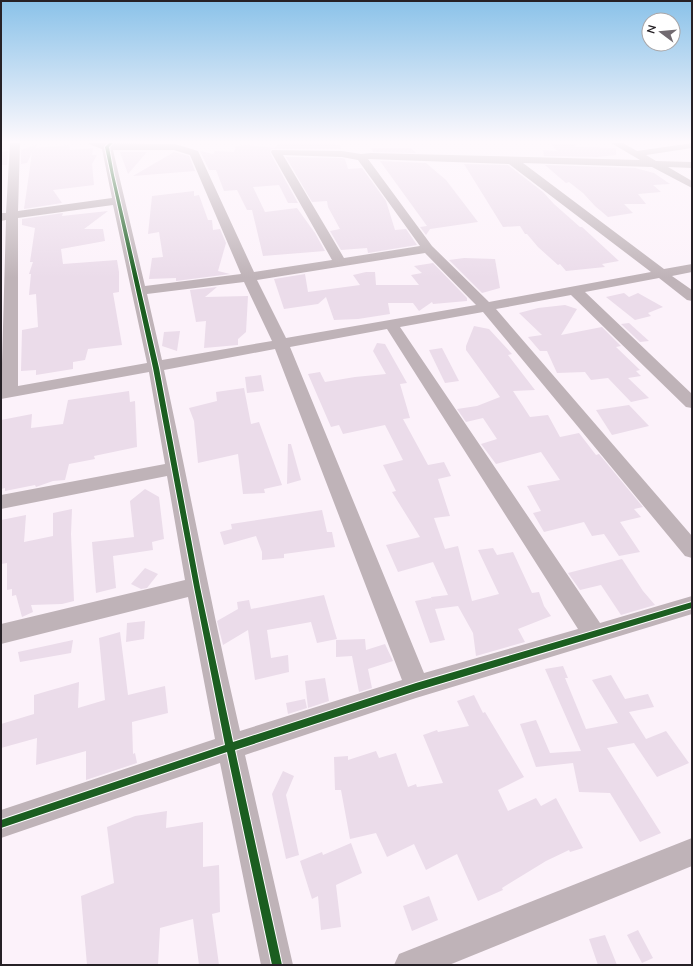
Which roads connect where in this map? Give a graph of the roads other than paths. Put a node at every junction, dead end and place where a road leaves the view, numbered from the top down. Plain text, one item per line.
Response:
1 (7, 188) edge
2 (114, 188) edge
3 (210, 188) edge
4 (297, 188) edge
5 (384, 188) edge
6 (549, 188) edge
7 (117, 201) junction
8 (7, 216) edge
9 (428, 249) junction
10 (340, 262) junction
11 (692, 268) edge
12 (661, 272) junction
13 (249, 277) junction
14 (574, 290) junction
15 (140, 291) junction
16 (692, 297) edge
17 (486, 307) junction
18 (391, 324) junction
19 (281, 344) junction
20 (156, 366) junction
21 (6, 394) edge
22 (692, 403) edge
23 (176, 468) junction
24 (1, 502) edge
25 (692, 550) edge
26 (197, 586) junction
27 (692, 605) edge
28 (1, 634) edge
29 (595, 635) junction
30 (417, 687) junction
31 (231, 747) junction
32 (1, 824) edge
33 (692, 852) edge
34 (276, 965) edge
35 (410, 965) edge

1 - 8 street
2 - 7 street
3 - 13 street
4 - 10 street
5 - 9 street
6 - 12 street
7 - 8 street
7 - 15 street
8 - 21 street
9 - 10 street
9 - 17 street
10 - 13 street
11 - 12 street
12 - 14 street
12 - 16 street
13 - 15 street
13 - 19 street
14 - 17 street
14 - 22 street
15 - 20 street
17 - 18 street
17 - 25 street
18 - 19 street
18 - 29 street
19 - 20 street
19 - 30 street
20 - 21 street
20 - 23 street
23 - 24 street
23 - 26 street
26 - 28 street
26 - 31 street
27 - 29 street
29 - 30 street
30 - 31 street
31 - 32 street
31 - 34 street
33 - 35 street

